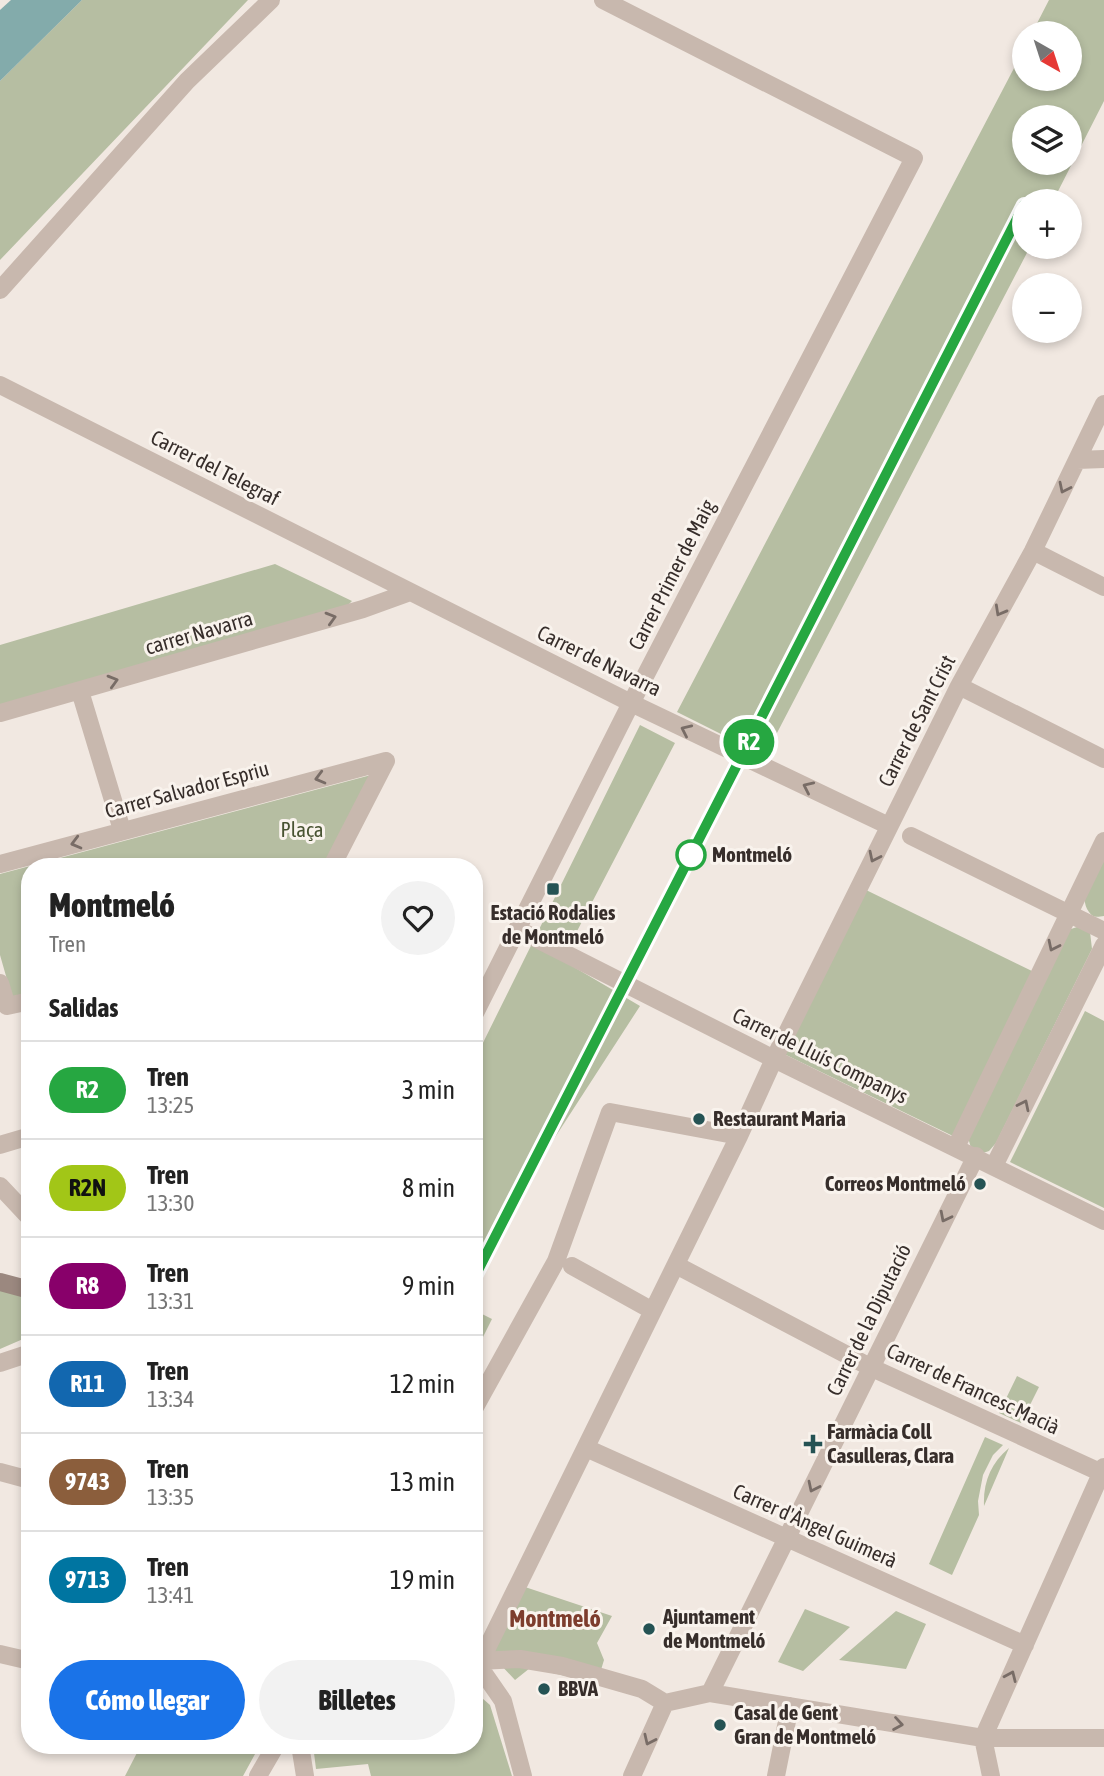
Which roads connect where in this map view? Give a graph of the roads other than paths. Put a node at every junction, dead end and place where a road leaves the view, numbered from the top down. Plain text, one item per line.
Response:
1 (271, 0) edge
2 (603, 0) edge
3 (0, 290) edge
4 (0, 385) edge
5 (1104, 404) edge
6 (1104, 459) edge
7 (1077, 460) junction
8 (1033, 551) junction
9 (1104, 587) edge
10 (410, 592) junction
11 (960, 686) junction
12 (80, 691) junction
13 (631, 703) junction
14 (0, 713) edge
15 (1104, 759) edge
16 (890, 826) junction
17 (122, 830) junction
18 (911, 836) dead end
19 (1104, 841) edge
20 (21, 858) edge
21 (22, 858) edge
22 (336, 858) edge
23 (0, 864) edge
24 (1069, 914) junction
25 (517, 929) junction
26 (1104, 932) edge
27 (1104, 945) edge
28 (0, 984) edge
29 (483, 996) edge
30 (21, 1002) edge
31 (774, 1059) junction
32 (739, 1136) junction
33 (21, 1139) edge
34 (0, 1145) edge
35 (956, 1147) junction
36 (976, 1156) junction
37 (994, 1166) junction
38 (0, 1186) edge
39 (21, 1208) edge
40 (1104, 1221) edge
41 (564, 1264) junction
42 (676, 1265) junction
43 (0, 1282) edge
44 (21, 1288) edge
45 (653, 1311) junction
46 (21, 1356) edge
47 (0, 1363) edge
48 (870, 1367) junction
49 (483, 1394) edge
50 (586, 1448) junction
51 (1103, 1471) edge
52 (0, 1472) edge
53 (21, 1477) edge
54 (788, 1539) junction
55 (1025, 1645) junction
56 (0, 1654) edge
57 (483, 1654) edge
58 (21, 1659) edge
59 (483, 1660) edge
60 (483, 1671) edge
61 (710, 1693) junction
62 (665, 1703) junction
63 (790, 1706) junction
64 (983, 1738) junction
65 (1104, 1738) edge
66 (271, 1754) edge
67 (301, 1754) edge
68 (258, 1776) edge
69 (305, 1776) edge
70 (523, 1776) edge
71 (632, 1776) edge
72 (776, 1776) edge
73 (991, 1776) edge

1 - 3 street
2 - 13 street, Carrer Primer de Maig
4 - 10 street, Carrer del Telegraf
5 - 7 street, Carrer de Sant Crist
6 - 7 street
7 -> 8 street, Carrer de Sant Crist
8 - 9 street
8 -> 11 street, Carrer de Sant Crist
12 -> 10 street, carrer Navarra
10 - 13 street, Carrer de Navarra
11 - 15 street
11 - 16 street, Carrer de Sant Crist
12 - 14 street, carrer Navarra
12 - 17 street
16 -> 13 street, Carrer de Navarra
13 - 25 street, Carrer Primer de Maig
16 -> 31 street, Carrer de Sant Crist
17 -> 21 street, Carrer Salvador Espriu
22 -> 17 street, Carrer Salvador Espriu
18 - 24 street
19 - 24 street
20 -> 23 street, Carrer Salvador Espriu
24 - 26 street
24 -> 35 street
25 - 29 street, Carrer Primer de Maig
25 - 31 street, Carrer de Lluís Companys
37 -> 27 street
28 - 30 street
31 - 32 street, Carrer de Sant Crist
31 - 35 street, Carrer de Lluís Companys
32 - 41 street
32 - 42 street, Carrer de Sant Crist
33 - 34 street
35 - 36 street, Carrer de Lluís Companys
36 - 37 street, Carrer de Lluís Companys
36 -> 48 street, Carrer de la Diputació
37 - 40 street, Carrer de Lluís Companys
38 - 39 street
41 - 45 street
41 - 49 street
42 - 45 street, Carrer de Sant Crist
42 - 48 street, Carrer de Francesc Macià
43 - 44 street
45 - 50 street, Carrer de Sant Crist
46 - 47 street
48 - 51 street, Carrer de Francesc Macià
48 -> 54 street, Carrer de la Diputació
50 - 54 street, Carrer d'Àngel Guimerà
50 - 57 street, Carrer de Sant Crist
51 - 55 street
52 - 53 street
54 - 55 street, Carrer d'Àngel Guimerà
54 - 61 street, Carrer de la Diputació
64 -> 55 street
56 - 58 street
59 - 62 street
60 - 70 street
61 - 62 street
61 - 63 street
62 -> 71 street
63 -> 64 street
63 - 72 street
64 - 65 street
64 - 73 street
66 - 68 street
67 - 69 street

